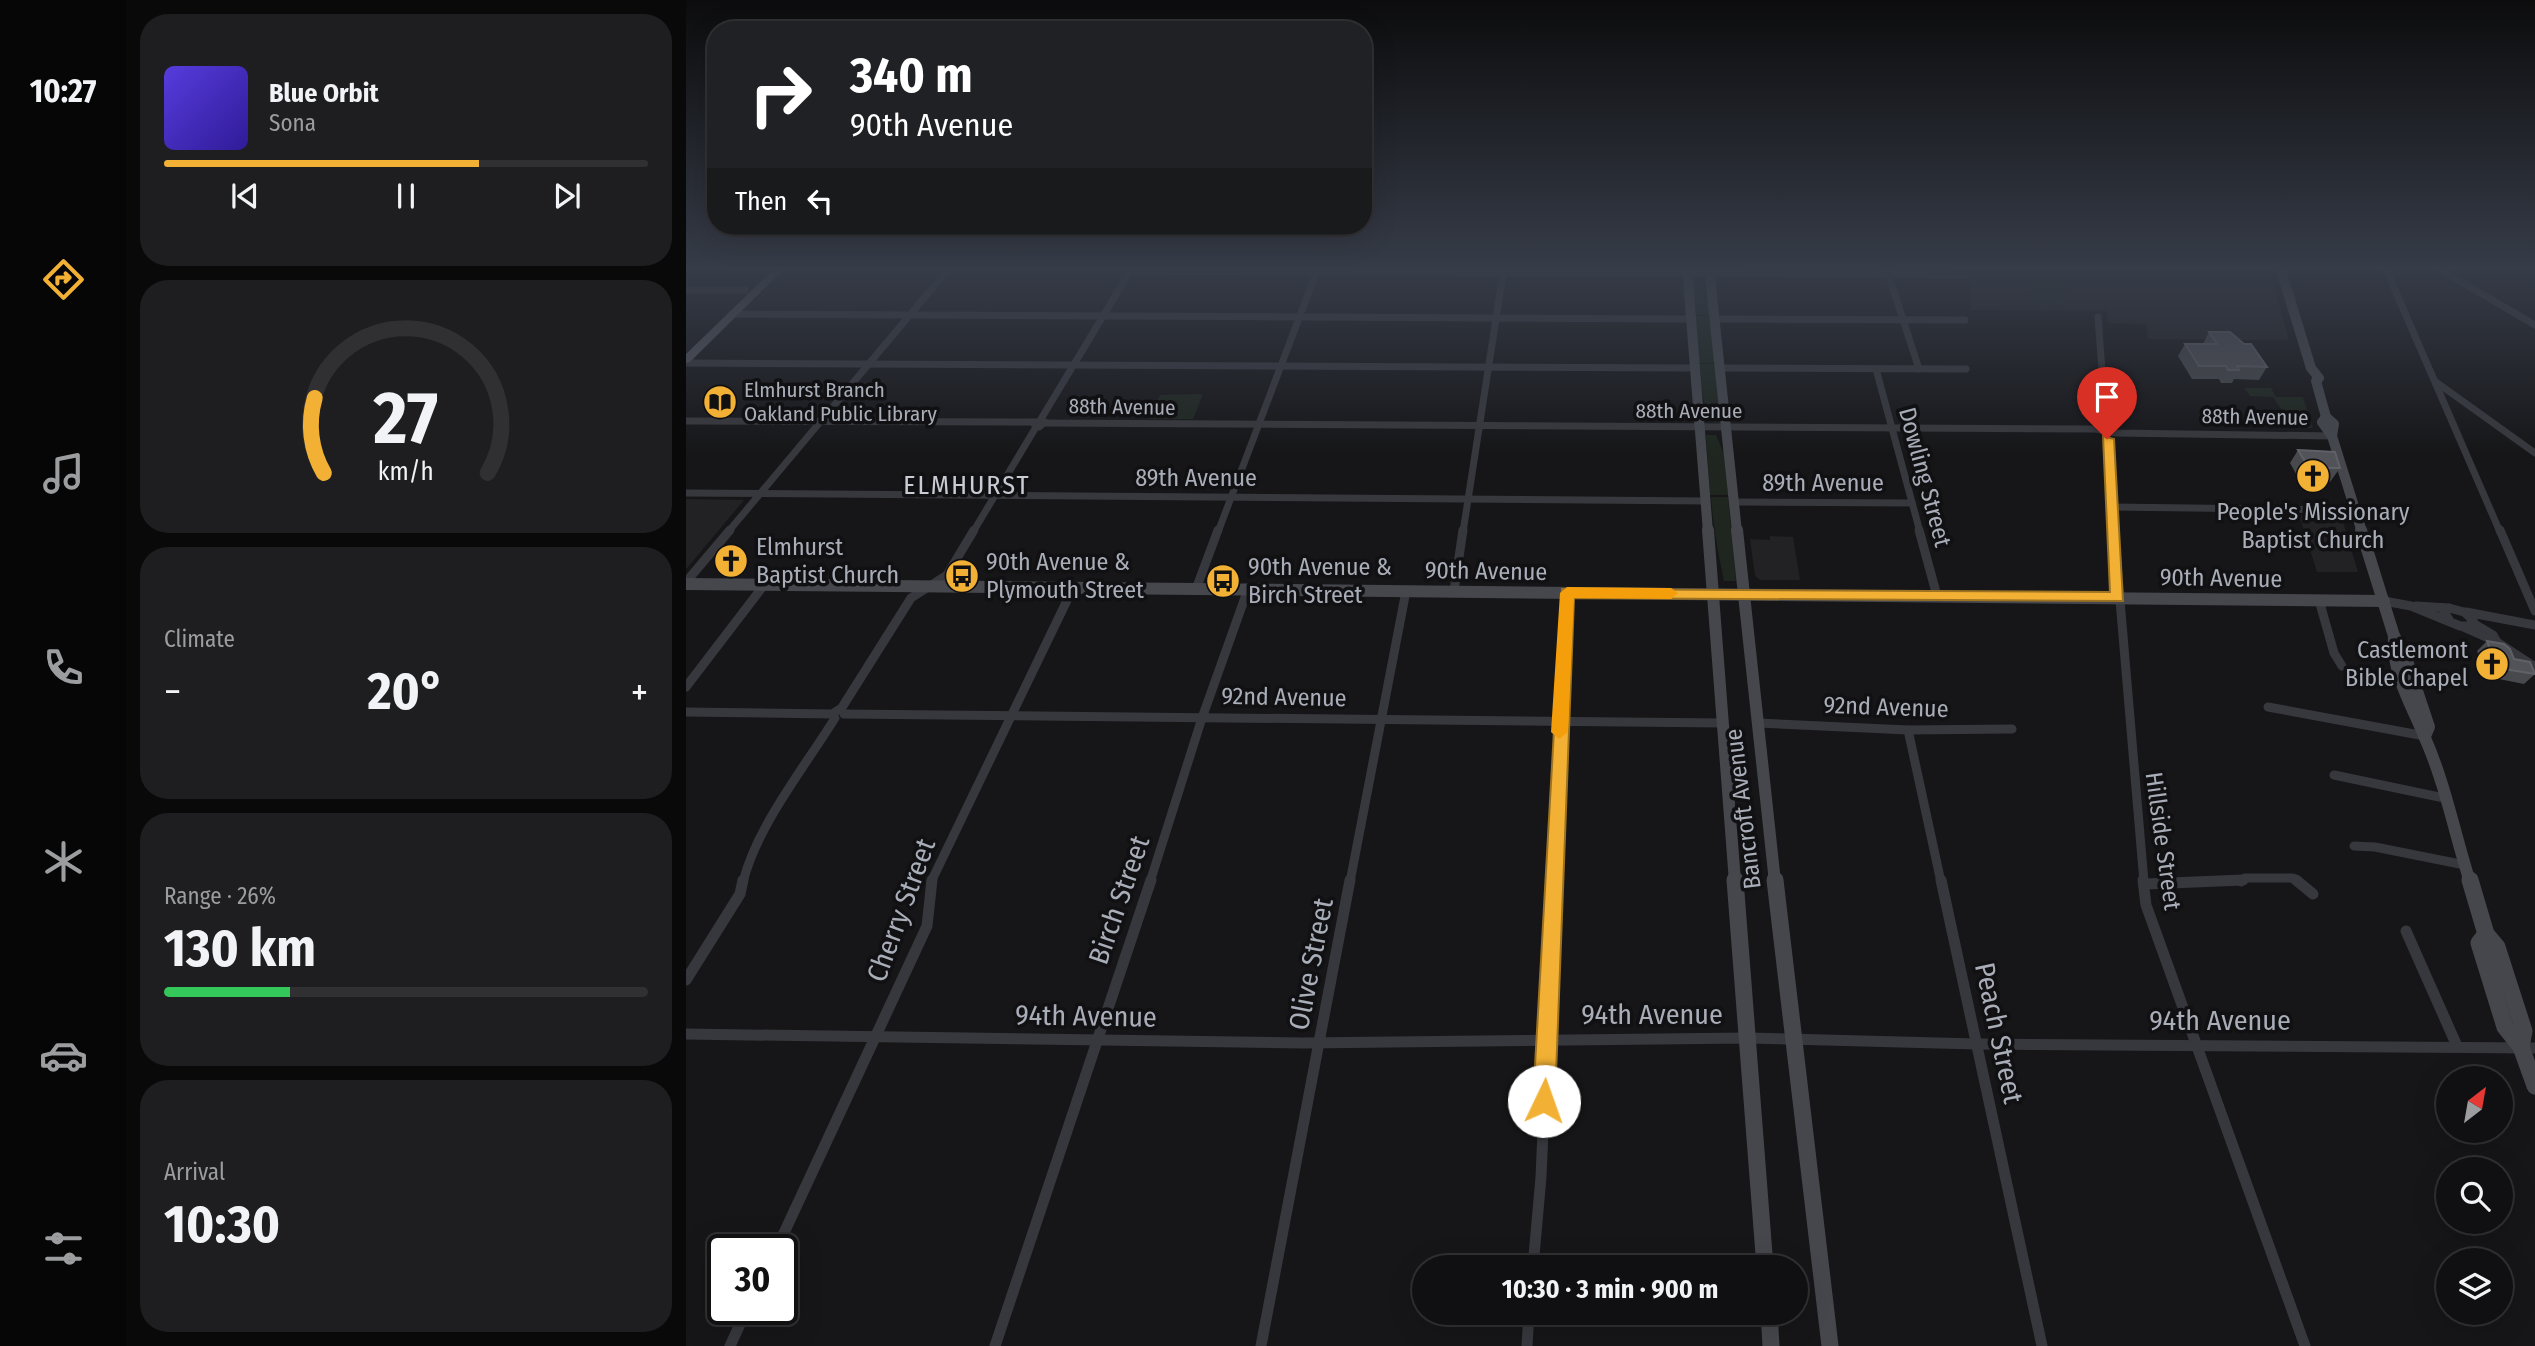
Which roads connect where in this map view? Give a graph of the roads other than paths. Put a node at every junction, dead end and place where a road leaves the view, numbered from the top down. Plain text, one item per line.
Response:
1 (703, 330) edge
2 (717, 330) edge
3 (897, 330) edge
4 (1095, 330) edge
5 (1296, 330) edge
6 (1494, 330) edge
7 (1692, 330) edge
8 (1716, 330) edge
9 (1907, 330) edge
10 (2099, 330) edge
11 (2299, 330) edge
12 (2413, 330) edge
13 (686, 346) edge
14 (686, 361) edge
15 (869, 364) junction
16 (1074, 365) junction
17 (1283, 366) junction
18 (1489, 368) junction
19 (1695, 368) junction
20 (1720, 368) junction
21 (1876, 369) junction
22 (1919, 369) junction
23 (1966, 369) dead end
24 (2436, 383) junction
25 (686, 421) edge
26 (821, 422) junction
27 (1039, 423) junction
28 (1259, 426) junction
29 (1481, 428) junction
30 (1700, 429) junction
31 (1726, 429) junction
32 (1892, 429) junction
33 (2106, 431) junction
34 (2332, 436) junction
35 (2535, 453) edge
36 (686, 493) edge
37 (762, 494) junction
38 (995, 495) junction
39 (1233, 498) junction
40 (1469, 500) junction
41 (1706, 501) junction
42 (1734, 502) junction
43 (1912, 503) junction
44 (2112, 507) junction
45 (2355, 510) junction
46 (686, 583) edge
47 (764, 585) junction
48 (930, 586) junction
49 (1073, 588) junction
50 (1196, 589) junction
51 (1248, 589) junction
52 (1406, 591) junction
53 (1454, 591) junction
54 (1567, 593) junction
55 (1713, 594) junction
56 (1744, 594) junction
57 (1937, 596) junction
58 (2118, 597) junction
59 (2319, 600) junction
60 (2384, 601) junction
61 (2410, 606) junction
62 (2449, 608) junction
63 (2535, 611) edge
64 (2465, 612) junction
65 (2450, 621) junction
66 (2473, 623) junction
67 (2535, 625) edge
68 (2460, 626) junction
69 (2497, 642) junction
70 (2342, 666) dead end
71 (2535, 667) edge
72 (686, 687) edge
73 (2268, 707) dead end
74 (686, 712) edge
75 (838, 714) junction
76 (1010, 716) junction
77 (1202, 718) junction
78 (1382, 720) junction
79 (1559, 722) junction
80 (1723, 723) junction
81 (1758, 723) junction
82 (2012, 729) dead end
83 (1908, 730) junction
84 (2425, 736) junction
85 (2334, 775) dead end
86 (2444, 798) junction
87 (2354, 846) dead end
88 (2465, 865) junction
89 (2146, 884) junction
90 (2313, 894) dead end
91 (2406, 931) dead end
92 (686, 980) edge
93 (686, 1034) edge
94 (877, 1037) junction
95 (1747, 1038) junction
96 (1796, 1038) junction
97 (1547, 1039) junction
98 (1096, 1042) junction
99 (1321, 1043) junction
100 (1976, 1044) junction
101 (2196, 1044) junction
102 (2457, 1046) junction
103 (2528, 1048) edge
104 (2535, 1086) edge
105 (784, 1234) edge
106 (1534, 1255) edge
107 (1764, 1255) edge
108 (740, 1325) edge
109 (1528, 1325) edge
110 (1770, 1325) edge
111 (730, 1346) edge
112 (995, 1346) edge
113 (1261, 1346) edge
114 (1527, 1346) edge
115 (1771, 1346) edge
116 (1830, 1346) edge
117 (2042, 1346) edge
118 (2305, 1346) edge

1 - 13 main road
2 - 14 main road
3 - 15 street
4 - 16 street
5 - 17 street
6 - 18 street
7 - 19 main road, Bancroft Avenue
8 - 20 main road, Bancroft Avenue
9 - 22 street, Dowling Street
10 - 33 street, Hillside Street
11 - 34 main road
12 - 24 street
14 - 15 street
15 - 16 street
15 - 26 street
16 - 17 street
16 - 27 street
17 - 18 street
17 - 28 street
18 - 19 street
18 - 29 street
19 - 30 main road, Bancroft Avenue
20 - 21 street
20 - 31 main road, Bancroft Avenue
21 - 22 street
21 - 32 street, Dowling Street
22 - 23 street
24 - 35 street
24 - 63 street
25 - 26 street, 88th Avenue
26 - 27 street, 88th Avenue
26 - 37 street
27 - 28 street, 88th Avenue
27 - 38 street
28 - 29 street, 88th Avenue
28 - 39 street
29 - 30 street, 88th Avenue
29 - 40 street
30 - 31 street, 88th Avenue
30 - 41 main road, Bancroft Avenue
31 - 32 street, 88th Avenue
31 - 42 main road, Bancroft Avenue
32 - 33 street, 88th Avenue
32 - 43 street, Dowling Street
33 - 34 street, 88th Avenue
33 - 44 street, Hillside Street
34 - 45 main road
36 - 37 street, 89th Avenue
37 - 38 street, 89th Avenue
37 - 46 street
38 - 39 street, 89th Avenue
38 - 48 street
39 - 40 street, 89th Avenue
39 - 50 street
40 - 41 street, 89th Avenue
40 - 53 street
41 - 55 main road, Bancroft Avenue
42 - 43 street, 89th Avenue
42 - 56 main road, Bancroft Avenue
43 - 57 street, Dowling Street
44 - 45 street
44 - 58 street, Hillside Street
45 - 60 main road
46 - 47 street, 90th Avenue
47 - 48 street, 90th Avenue
47 - 72 street
48 - 49 street, 90th Avenue
48 - 75 street
49 - 50 street, 90th Avenue
49 - 76 street, Cherry Street
50 - 51 street, 90th Avenue
51 - 52 street, 90th Avenue
51 - 77 street, Birch Street
52 - 53 street, 90th Avenue
52 - 78 street, Olive Street
53 - 54 street, 90th Avenue
54 - 55 street, 90th Avenue
54 - 79 street
55 - 56 street, 90th Avenue
55 - 80 main road, Bancroft Avenue
56 - 57 street, 90th Avenue
56 - 81 main road, Bancroft Avenue
57 - 58 street, 90th Avenue
58 - 59 street, 90th Avenue
58 - 89 street, Hillside Street
59 - 60 street, 90th Avenue
59 - 70 street
60 - 61 street, 90th Avenue
60 - 84 main road
61 - 62 street, 90th Avenue
61 - 65 street, 90th Avenue
62 - 64 street, 90th Avenue
62 - 65 street
64 - 66 street
64 - 67 street, 90th Avenue
65 - 68 street, 90th Avenue
66 - 68 street
66 - 69 street
68 - 69 street, 90th Avenue
69 - 71 street
73 - 84 street
74 - 75 street, 92nd Avenue
75 - 76 street, 92nd Avenue
75 - 92 street
76 - 77 street, 92nd Avenue
76 - 94 street, Cherry Street
77 - 78 street, 92nd Avenue
77 - 98 street, Birch Street
78 - 79 street, 92nd Avenue
78 - 99 street, Olive Street
79 - 80 street, 92nd Avenue
79 - 97 street
80 - 95 main road, Bancroft Avenue
81 - 83 street, 92nd Avenue
81 - 96 main road, Bancroft Avenue
82 - 83 street, 92nd Avenue
83 - 100 street, Peach Street
84 - 86 main road
85 - 86 street
86 - 88 main road
87 - 88 street
88 - 103 main road
89 - 90 street
89 - 101 street, Hillside Street
91 - 102 street
93 - 94 street, 94th Avenue
94 - 98 street, 94th Avenue
94 - 105 street, Cherry Street
95 - 96 street, 94th Avenue
95 - 97 street, 94th Avenue
95 - 107 main road, Bancroft Avenue
96 - 100 street, 94th Avenue
96 - 116 street, Bancroft Avenue
97 - 99 street, 94th Avenue
97 - 106 street
98 - 99 street, 94th Avenue
98 - 112 street, Birch Street
99 - 113 street, Olive Street
100 - 101 street, 94th Avenue
100 - 117 street, Peach Street
101 - 102 street, 94th Avenue
101 - 118 street, Hillside Street
102 - 103 street, 94th Avenue
103 - 104 main road
108 - 111 street
109 - 114 street
110 - 115 street

